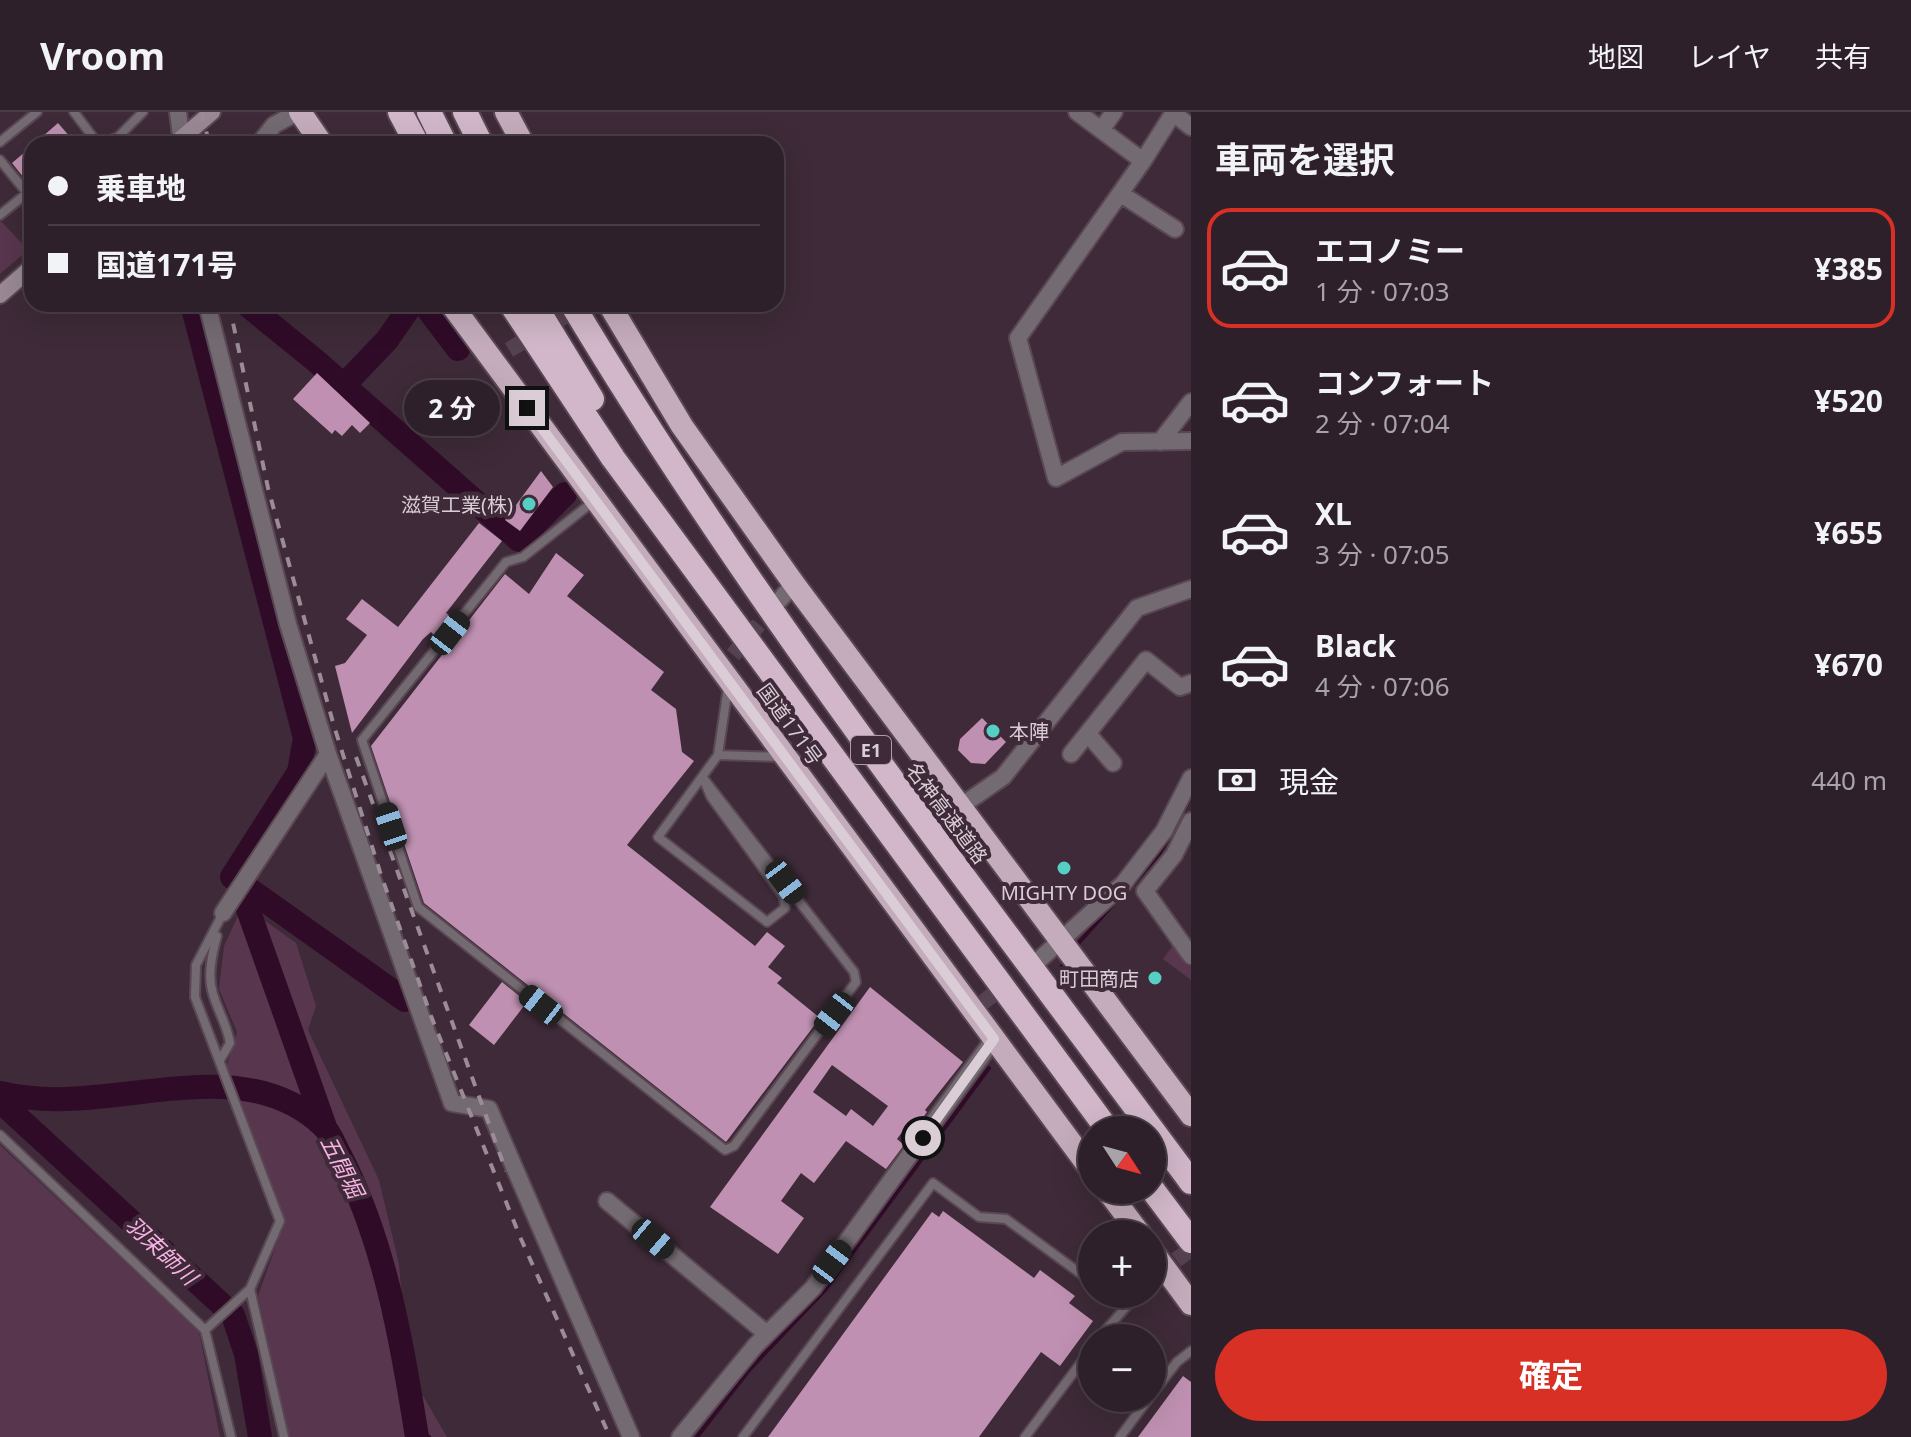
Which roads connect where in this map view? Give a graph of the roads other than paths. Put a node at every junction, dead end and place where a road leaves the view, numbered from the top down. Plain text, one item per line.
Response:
1 (37, 112) edge
2 (74, 112) edge
3 (143, 112) edge
4 (178, 112) edge
5 (212, 112) edge
6 (299, 112) edge
7 (316, 112) edge
8 (400, 112) edge
9 (429, 112) edge
10 (465, 112) edge
11 (506, 112) edge
12 (1077, 112) edge
13 (1114, 112) edge
14 (1174, 113) edge
15 (1191, 127) edge
16 (1101, 130) junction
17 (93, 136) edge
18 (119, 136) edge
19 (179, 136) edge
20 (186, 136) edge
21 (265, 136) edge
22 (316, 136) edge
23 (332, 136) edge
24 (413, 136) edge
25 (441, 136) edge
26 (477, 136) edge
27 (519, 136) edge
28 (0, 142) edge
29 (0, 160) edge
30 (1143, 161) junction
31 (24, 185) edge
32 (1121, 194) junction
33 (24, 196) edge
34 (0, 215) edge
35 (1175, 229) dead end
36 (24, 274) edge
37 (0, 295) edge
38 (209, 312) edge
39 (459, 312) edge
40 (516, 312) edge
41 (539, 312) edge
42 (577, 312) edge
43 (614, 312) edge
44 (1191, 402) edge
45 (1191, 441) edge
46 (1160, 442) junction
47 (586, 507) junction
48 (794, 584) junction
49 (1191, 589) edge
50 (775, 605) tunnel mouth
51 (727, 669) junction
52 (1191, 683) edge
53 (807, 724) junction
54 (1088, 734) junction
55 (328, 754) junction
56 (1071, 754) dead end
57 (718, 755) junction
58 (785, 757) junction
59 (1113, 763) dead end
60 (703, 778) junction
61 (1191, 778) edge
62 (961, 806) junction
63 (1191, 821) edge
64 (221, 918) junction
65 (1186, 935) edge
66 (1059, 940) junction
67 (1191, 956) edge
68 (1039, 960) tunnel mouth
69 (994, 1039) junction
70 (220, 1060) junction
71 (1191, 1115) edge
72 (1098, 1116) edge
73 (0, 1135) edge
74 (1078, 1152) edge
75 (1191, 1182) edge
76 (607, 1201) dead end
77 (1163, 1204) edge
78 (1191, 1241) edge
79 (1078, 1272) edge
80 (1166, 1272) edge
81 (250, 1289) junction
82 (1191, 1304) edge
83 (1122, 1308) edge
84 (1110, 1324) edge
85 (205, 1330) junction
86 (767, 1334) junction
87 (1191, 1351) edge
88 (1078, 1367) edge
89 (1166, 1376) edge
90 (1139, 1412) edge
91 (231, 1437) edge
92 (284, 1437) edge
93 (631, 1437) edge
94 (680, 1437) edge
95 (743, 1437) edge
96 (1025, 1437) edge
97 (1120, 1437) edge

1 - 28 lane
2 - 17 lane
3 - 18 lane
4 - 19 street
5 - 20 main road
6 - 21 street
6 - 22 highway
7 - 23 highway
8 - 24 highway
9 - 25 highway
10 - 26 highway
11 - 27 highway
12 - 16 street
13 - 16 street
14 - 15 street
14 - 30 street
16 - 30 street
29 - 31 lane
30 - 32 street
32 - 35 street
32 - 46 street
33 - 34 lane
36 - 37 main road
38 - 55 street
39 - 47 highway, 国道171号
40 - 53 highway, E1
41 - 53 highway, E1
42 - 75 highway, 名神高速道路 / E1
43 - 48 highway
44 - 46 street
45 - 46 street
47 - 51 highway, 国道171号
47 - 60 lane
48 - 50 street
48 - 62 highway
49 - 62 street
51 - 57 lane
51 - 58 highway, 国道171号
52 - 54 street
53 - 72 highway, E1
54 - 56 street
54 - 59 street
55 - 64 street
55 - 93 street
57 - 58 lane
57 - 60 lane
58 - 69 highway, 国道171号
60 - 60 lane
61 - 66 street
62 - 66 highway
63 - 65 street
64 - 70 lane
64 - 70 lane
65 - 67 street
66 - 68 street
66 - 71 highway
69 - 74 highway, 国道171号
69 - 86 street
70 - 81 lane
73 - 85 lane
76 - 86 street
77 - 78 highway
79 - 95 lane
80 - 82 highway
81 - 85 lane
81 - 92 lane
83 - 84 lane
85 - 91 lane
86 - 94 street
87 - 89 lane
88 - 96 lane
90 - 97 lane

